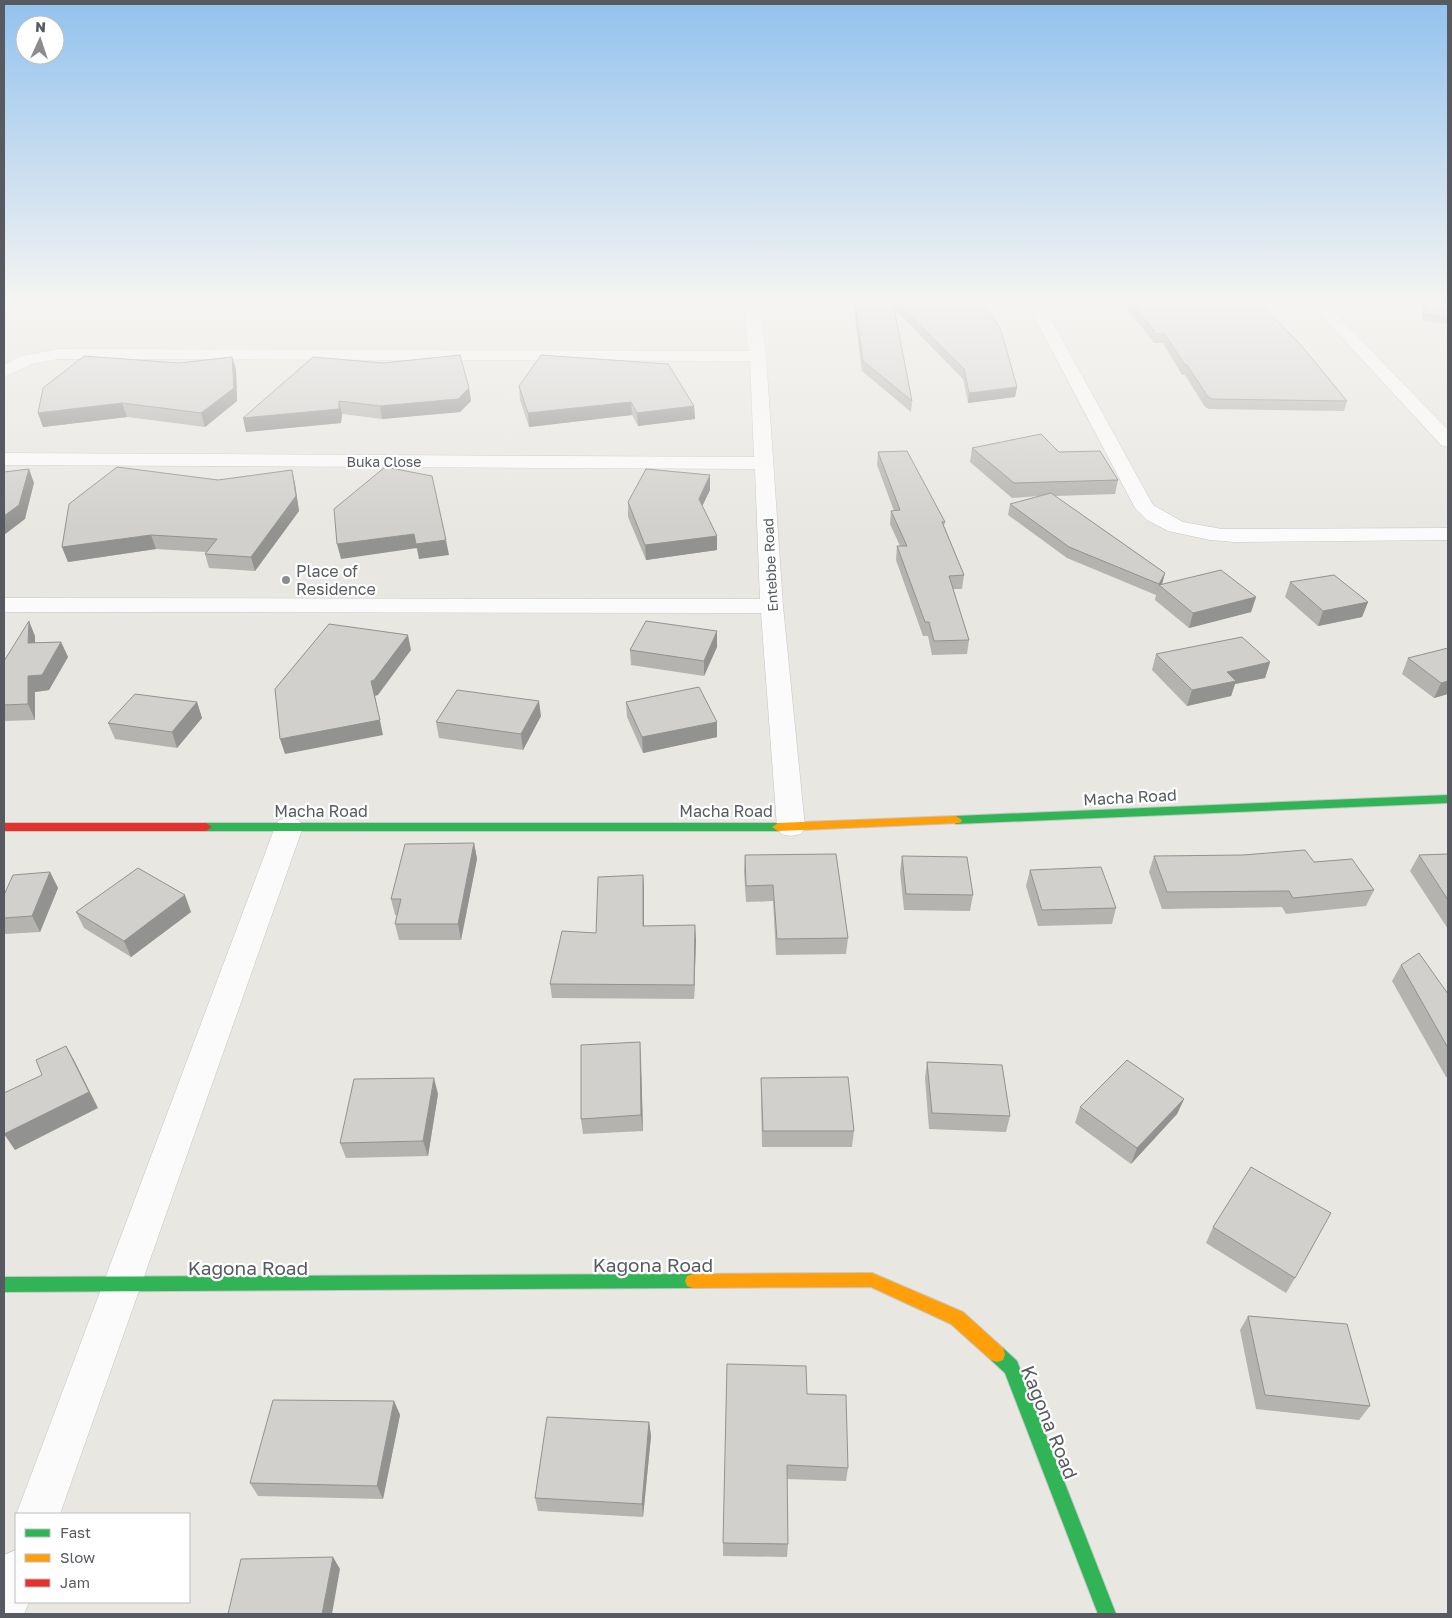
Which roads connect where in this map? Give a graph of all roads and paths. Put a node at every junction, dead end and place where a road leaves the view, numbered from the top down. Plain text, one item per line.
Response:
1 (759, 379) edge
2 (1075, 379) edge
3 (1389, 379) edge
4 (1448, 441) edge
5 (4, 459) edge
6 (765, 463) junction
7 (1448, 534) edge
8 (4, 605) edge
9 (772, 606) junction
10 (1448, 799) edge
11 (4, 827) edge
12 (289, 827) junction
13 (791, 828) junction
14 (4, 1285) edge
15 (121, 1285) junction
16 (38, 1513) edge
17 (15, 1576) edge
18 (4, 1607) edge
19 (1107, 1614) edge

1 - 6 street, Entebbe Road
2 - 7 street
3 - 4 street
5 - 6 street, Buka Close
6 - 9 street, Entebbe Road
8 - 9 street
9 - 13 street, Entebbe Road
10 - 13 main road, Macha Road
11 - 12 main road, Macha Road
12 - 13 main road, Macha Road
12 - 15 street
14 - 15 main road, Kagona Road
15 - 16 street
15 - 19 main road, Kagona Road
17 - 18 street

